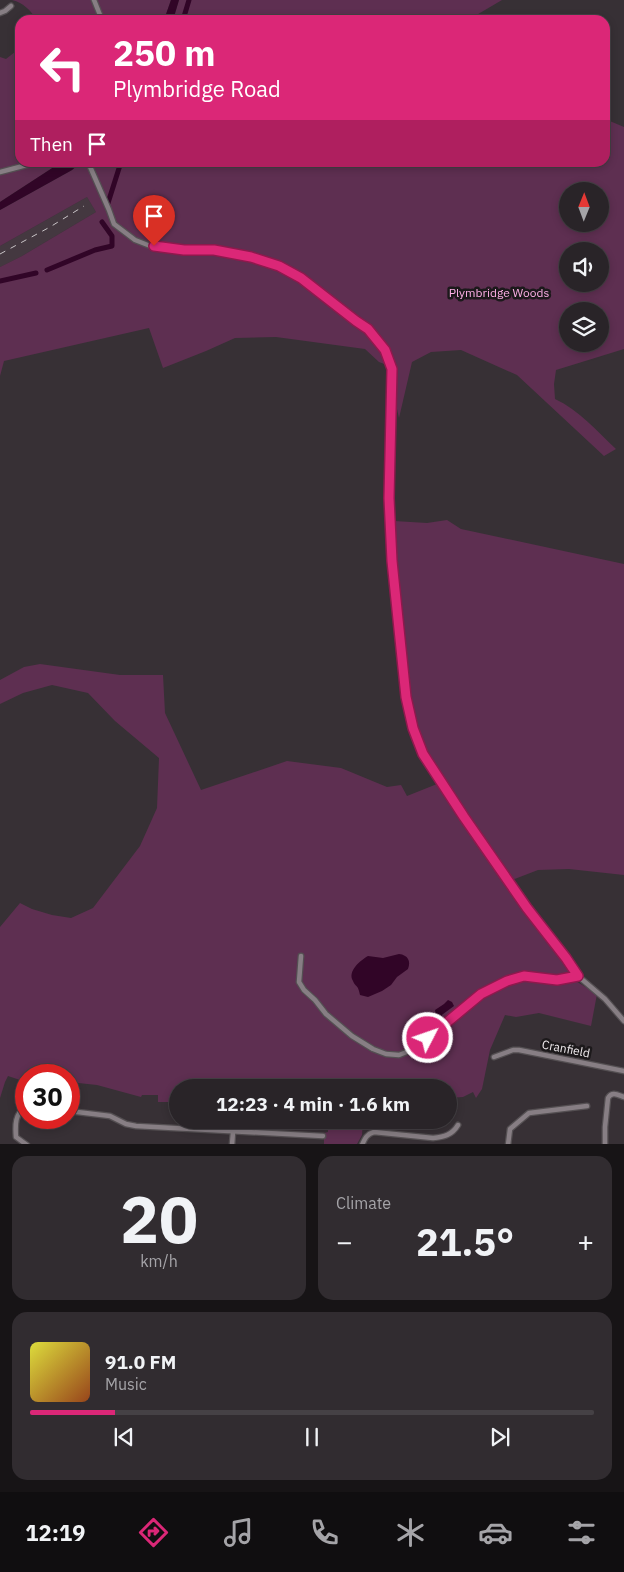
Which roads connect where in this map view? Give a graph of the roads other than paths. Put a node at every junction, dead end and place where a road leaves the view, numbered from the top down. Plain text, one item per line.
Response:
1 (94, 0) edge
2 (11, 6) dead end
3 (0, 14) edge
4 (100, 15) edge
5 (22, 167) edge
6 (90, 167) edge
7 (0, 172) edge
8 (301, 956) dead end
9 (578, 976) junction
10 (624, 1021) edge
11 (504, 1053) junction
12 (494, 1056) dead end
13 (506, 1060) dead end
14 (624, 1071) edge
15 (624, 1097) edge
16 (586, 1106) dead end
17 (80, 1112) edge
18 (458, 1125) dead end
19 (16, 1132) joint
20 (233, 1132) junction
21 (10, 1133) dead end
22 (323, 1136) dead end
23 (26, 1144) edge
24 (232, 1144) edge
25 (362, 1144) edge
26 (508, 1144) edge
27 (605, 1144) edge

1 - 4 street
2 - 3 street
5 - 7 street
6 - 9 street
8 - 9 street
9 - 10 street
11 - 12 street, Cranfield
11 - 13 street
11 - 14 street, Cranfield
15 - 27 street
16 - 26 street
17 - 20 street
18 - 25 street
19 - 21 street
19 - 23 street
20 - 22 street
20 - 24 street

